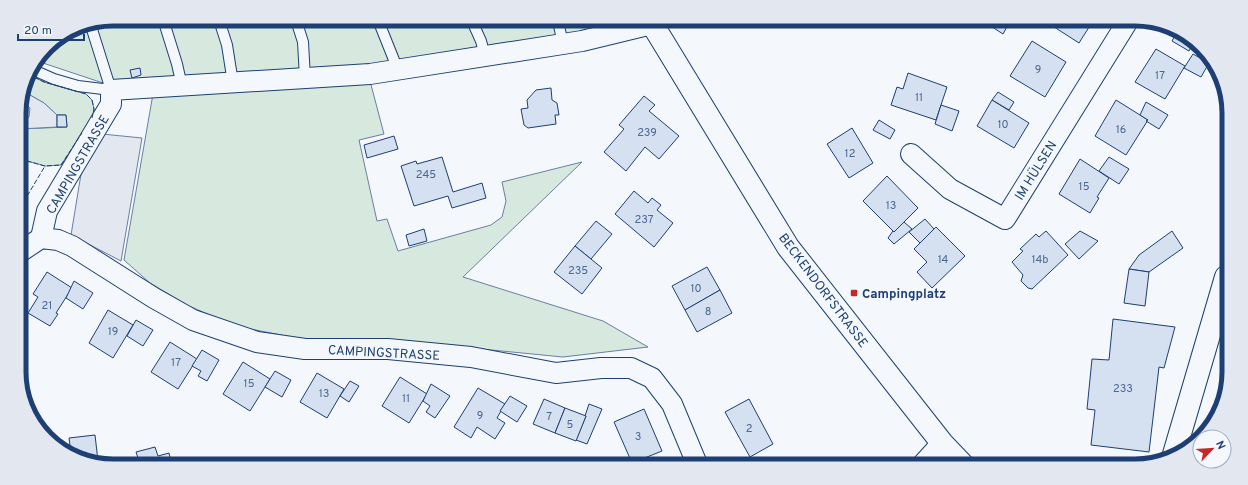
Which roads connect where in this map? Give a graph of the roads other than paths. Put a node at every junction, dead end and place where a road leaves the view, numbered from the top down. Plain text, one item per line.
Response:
1 (165, 26) edge
2 (221, 26) edge
3 (298, 26) edge
4 (380, 26) edge
5 (474, 26) edge
6 (559, 26) edge
7 (640, 26) edge
8 (653, 26) edge
9 (1125, 26) edge
10 (92, 29) edge
11 (563, 44) junction
12 (485, 56) junction
13 (398, 70) junction
14 (37, 72) edge
15 (305, 78) junction
16 (233, 83) junction
17 (182, 86) junction
18 (111, 90) junction
19 (911, 154) dead end
20 (41, 238) junction
21 (26, 248) edge
22 (1222, 291) edge
23 (942, 443) junction
24 (1176, 449) edge
25 (695, 459) edge
26 (927, 459) edge
27 (957, 459) edge

1 - 17 lane
2 - 16 lane
3 - 15 lane
4 - 13 lane
5 - 12 lane
6 - 11 lane
7 - 11 street
8 - 23 street, BECKENDORFSTRASSE
9 - 19 street, IM HÜLSEN
10 - 18 lane
11 - 12 street
12 - 13 street
13 - 15 street
14 - 18 lane
15 - 16 street
16 - 17 street
17 - 18 street
18 - 20 street, CAMPINGSTRASSE
20 - 21 street
20 - 25 street, CAMPINGSTRASSE
22 - 24 street
23 - 26 street
23 - 27 street, BECKENDORFSTRASSE

